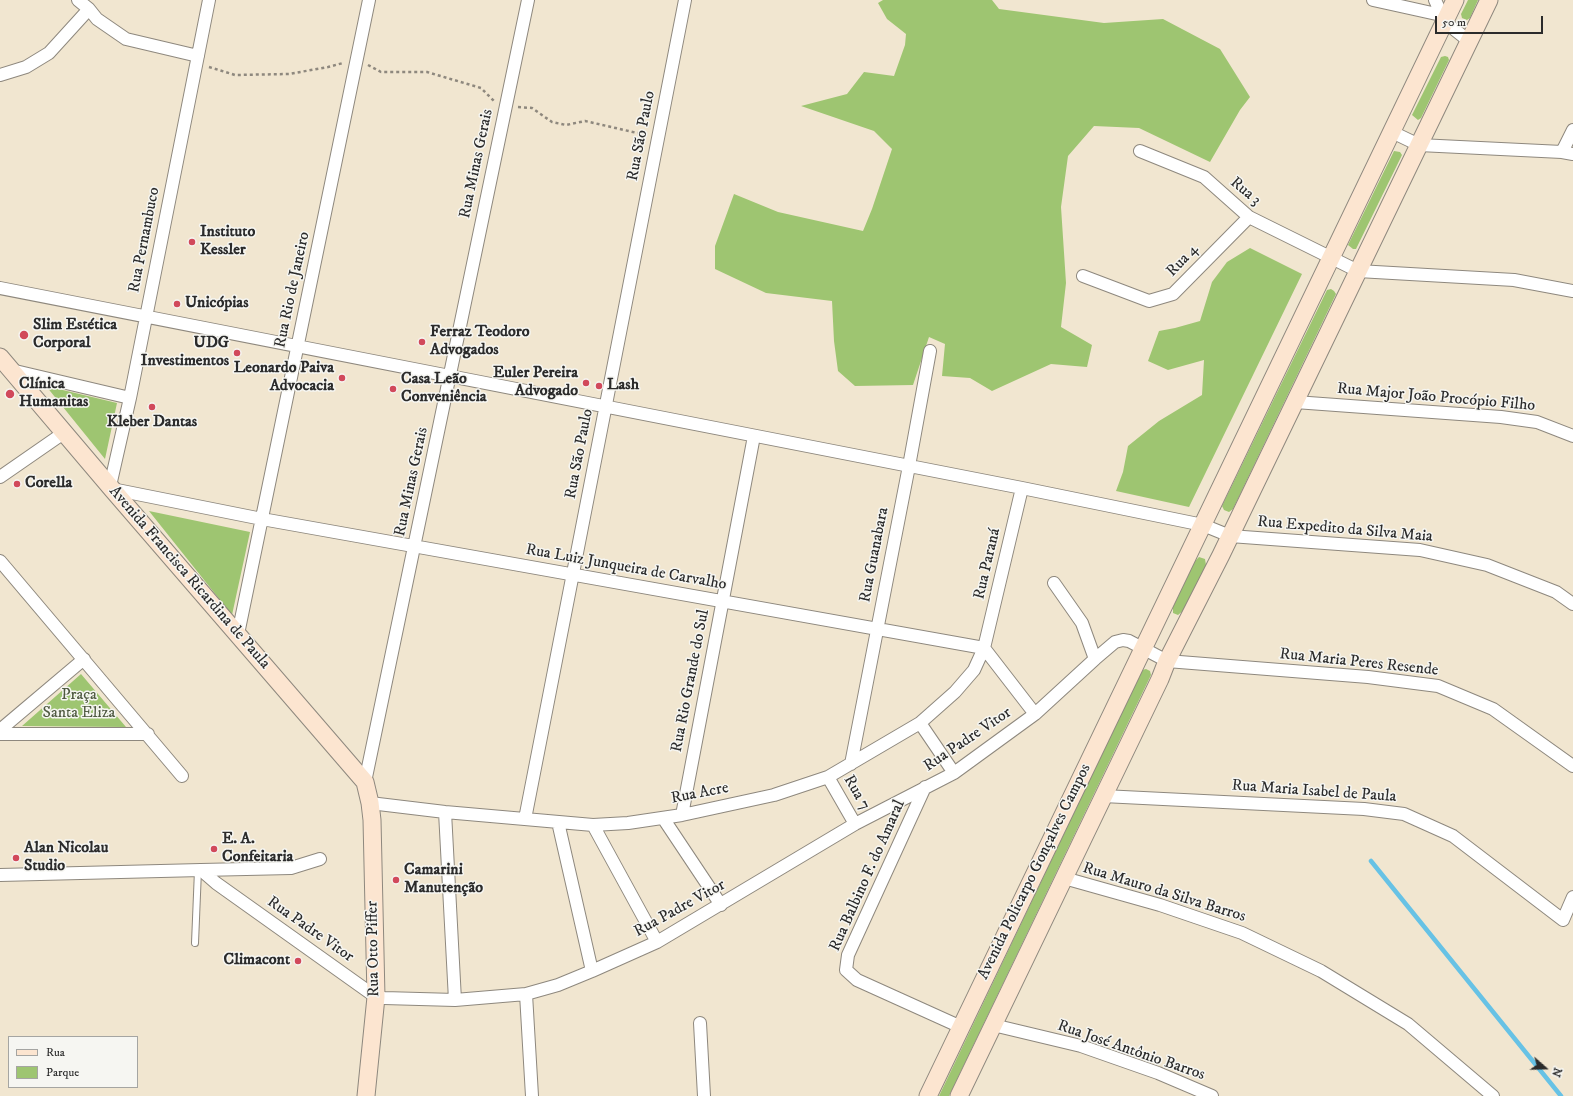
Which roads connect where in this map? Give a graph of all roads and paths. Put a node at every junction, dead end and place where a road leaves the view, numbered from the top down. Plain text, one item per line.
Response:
1 (78, 0) edge
2 (209, 0) edge
3 (369, 0) edge
4 (528, 0) edge
5 (685, 0) edge
6 (1373, 0) edge
7 (1436, 0) edge
8 (1455, 0) edge
9 (1489, 0) edge
10 (89, 9) junction
11 (1443, 19) junction
12 (1469, 41) junction
13 (357, 59) junction
14 (197, 60) junction
15 (0, 75) edge
16 (506, 106) junction
17 (1573, 130) edge
18 (1392, 132) junction
19 (658, 138) junction
20 (1419, 145) junction
21 (1140, 151) dead end
22 (1568, 153) edge
23 (1249, 217) junction
24 (1331, 258) junction
25 (1358, 271) junction
26 (1083, 276) dead end
27 (0, 288) edge
28 (1573, 291) edge
29 (146, 316) junction
30 (297, 346) junction
31 (930, 351) dead end
32 (0, 357) edge
33 (11, 370) junction
34 (450, 376) junction
35 (130, 398) junction
36 (1295, 402) junction
37 (606, 406) junction
38 (65, 432) junction
39 (754, 436) junction
40 (1573, 436) edge
41 (909, 466) junction
42 (0, 477) edge
43 (111, 488) junction
44 (1022, 488) junction
45 (262, 519) junction
46 (1203, 525) junction
47 (1230, 536) junction
48 (414, 547) junction
49 (0, 561) edge
50 (573, 575) junction
51 (1054, 583) dead end
52 (723, 602) junction
53 (1573, 604) edge
54 (877, 629) junction
55 (238, 634) junction
56 (984, 648) junction
57 (1143, 648) junction
58 (84, 659) junction
59 (1095, 659) junction
60 (1167, 661) junction
61 (1035, 714) junction
62 (920, 722) junction
63 (0, 730) edge
64 (0, 734) edge
65 (148, 734) junction
66 (851, 764) junction
67 (1573, 766) edge
68 (954, 773) junction
69 (182, 776) dead end
70 (828, 777) junction
71 (366, 782) junction
72 (925, 787) junction
73 (1103, 796) junction
74 (370, 802) junction
75 (445, 812) junction
76 (682, 814) junction
77 (663, 818) junction
78 (525, 819) junction
79 (558, 822) junction
80 (855, 824) junction
81 (593, 825) junction
82 (320, 859) dead end
83 (200, 870) junction
84 (0, 874) edge
85 (1064, 878) junction
86 (1573, 897) edge
87 (722, 905) junction
88 (657, 942) junction
89 (195, 943) dead end
90 (592, 971) junction
91 (526, 994) junction
92 (376, 996) junction
93 (455, 1000) junction
94 (700, 1023) dead end
95 (994, 1024) junction
96 (961, 1027) junction
97 (1489, 1094) edge
98 (366, 1096) edge
99 (532, 1096) edge
100 (704, 1096) edge
101 (928, 1096) edge
102 (959, 1096) edge
103 (1212, 1096) edge

1 - 10 street
2 - 14 street, Rua Pernambuco
3 - 13 street, Rua Rio de Janeiro
4 - 16 street, Rua Minas Gerais
5 - 19 street, Rua São Paulo
6 - 11 street
7 - 11 street
8 - 11 street, Avenida Policarpo Gonçalves Campos
9 - 12 street, Avenida Policarpo Gonçalves Campos
10 - 14 street
10 - 15 street
11 - 12 street
11 - 18 street, Avenida Policarpo Gonçalves Campos
12 - 20 street, Avenida Policarpo Gonçalves Campos
13 - 14 path
13 - 16 path
13 - 30 street, Rua Rio de Janeiro
14 - 29 street, Rua Pernambuco
16 - 19 path
16 - 34 street, Rua Minas Gerais
17 - 22 street
18 - 20 street
18 - 24 street, Avenida Policarpo Gonçalves Campos
19 - 37 street, Rua São Paulo
20 - 22 street
20 - 25 street, Avenida Policarpo Gonçalves Campos
21 - 23 street, Rua 3
23 - 24 street, Rua 3
23 - 26 street, Rua 4
24 - 25 street, Rua 3
24 - 46 street, Avenida Policarpo Gonçalves Campos
25 - 28 street
25 - 36 street, Avenida Policarpo Gonçalves Campos
27 - 29 street, Rua Expedito da Silva Maia
29 - 30 street, Rua Expedito da Silva Maia
29 - 35 street, Rua Pernambuco
30 - 34 street, Rua Expedito da Silva Maia
30 - 45 street, Rua Rio de Janeiro
31 - 41 street, Rua Guanabara
32 - 33 street, Avenida Francisca Ricardina de Paula
33 - 35 street
33 - 38 street, Avenida Francisca Ricardina de Paula
34 - 37 street, Rua Expedito da Silva Maia
34 - 48 street, Rua Minas Gerais
35 - 43 street, Rua Pernambuco
36 - 40 street, Rua Major João Procópio Filho
36 - 47 street, Avenida Policarpo Gonçalves Campos
37 - 39 street, Rua Expedito da Silva Maia
37 - 50 street, Rua São Paulo
38 - 42 street
38 - 43 street, Avenida Francisca Ricardina de Paula
39 - 41 street, Rua Expedito da Silva Maia
39 - 52 street, Rua Rio Grande do Sul
41 - 44 street, Rua Expedito da Silva Maia
41 - 54 street, Rua Guanabara
43 - 45 street, Rua Luiz Junqueira de Carvalho
43 - 55 street, Avenida Francisca Ricardina de Paula
44 - 46 street, Rua Expedito da Silva Maia
44 - 56 street, Rua Paraná
45 - 48 street, Rua Luiz Junqueira de Carvalho
45 - 55 street, Rua Rio de Janeiro
46 - 47 street, Rua Expedito da Silva Maia
46 - 57 street, Avenida Policarpo Gonçalves Campos
47 - 53 street, Rua Expedito da Silva Maia
47 - 60 street, Avenida Policarpo Gonçalves Campos
48 - 50 street, Rua Luiz Junqueira de Carvalho
48 - 71 street, Rua Minas Gerais
49 - 58 street
50 - 52 street, Rua Luiz Junqueira de Carvalho
50 - 78 street, Rua São Paulo
51 - 59 street
52 - 54 street, Rua Luiz Junqueira de Carvalho
52 - 76 street, Rua Rio Grande do Sul
54 - 56 street, Rua Luiz Junqueira de Carvalho
54 - 66 street, Rua Guanabara
55 - 71 street, Avenida Francisca Ricardina de Paula
56 - 61 street
56 - 62 street, Rua Acre
57 - 59 street, Rua Padre Vitor
57 - 60 street
57 - 96 street, Avenida Policarpo Gonçalves Campos
58 - 63 street
58 - 65 street
59 - 61 street, Rua Padre Vitor
60 - 67 street, Rua Maria Peres Resende
60 - 73 street, Avenida Policarpo Gonçalves Campos
61 - 68 street, Rua Padre Vitor
62 - 66 street, Rua Acre
62 - 68 street
64 - 65 street
65 - 69 street
66 - 70 street, Rua Acre
68 - 72 street, Rua Padre Vitor
70 - 76 street, Rua Acre
70 - 80 street, Rua 7
71 - 74 street, Avenida Francisca Ricardina de Paula
72 - 80 street, Rua Padre Vitor
72 - 96 street, Rua Balbino F. do Amaral
73 - 85 street, Avenida Policarpo Gonçalves Campos
73 - 86 street, Rua Maria Isabel de Paula
74 - 75 street, Rua Acre
74 - 92 street, Rua Otto Piffer
75 - 78 street, Rua Acre
75 - 93 street
76 - 77 street, Rua Acre
77 - 81 street, Rua Acre
77 - 87 street
78 - 79 street, Rua Acre
79 - 81 street, Rua Acre
79 - 90 street
80 - 87 street, Rua Padre Vitor
81 - 88 street
82 - 83 street
83 - 84 street
83 - 89 lane
83 - 92 street, Rua Padre Vitor
85 - 95 street, Avenida Policarpo Gonçalves Campos
85 - 97 street, Rua Mauro da Silva Barros
87 - 88 street, Rua Padre Vitor
88 - 90 street, Rua Padre Vitor
90 - 91 street, Rua Padre Vitor
91 - 93 street, Rua Padre Vitor
91 - 99 street
92 - 93 street, Rua Padre Vitor
92 - 98 street, Rua Otto Piffer
94 - 100 street
95 - 102 street, Avenida Policarpo Gonçalves Campos
95 - 103 street, Rua José Antônio Barros
96 - 101 street, Avenida Policarpo Gonçalves Campos

